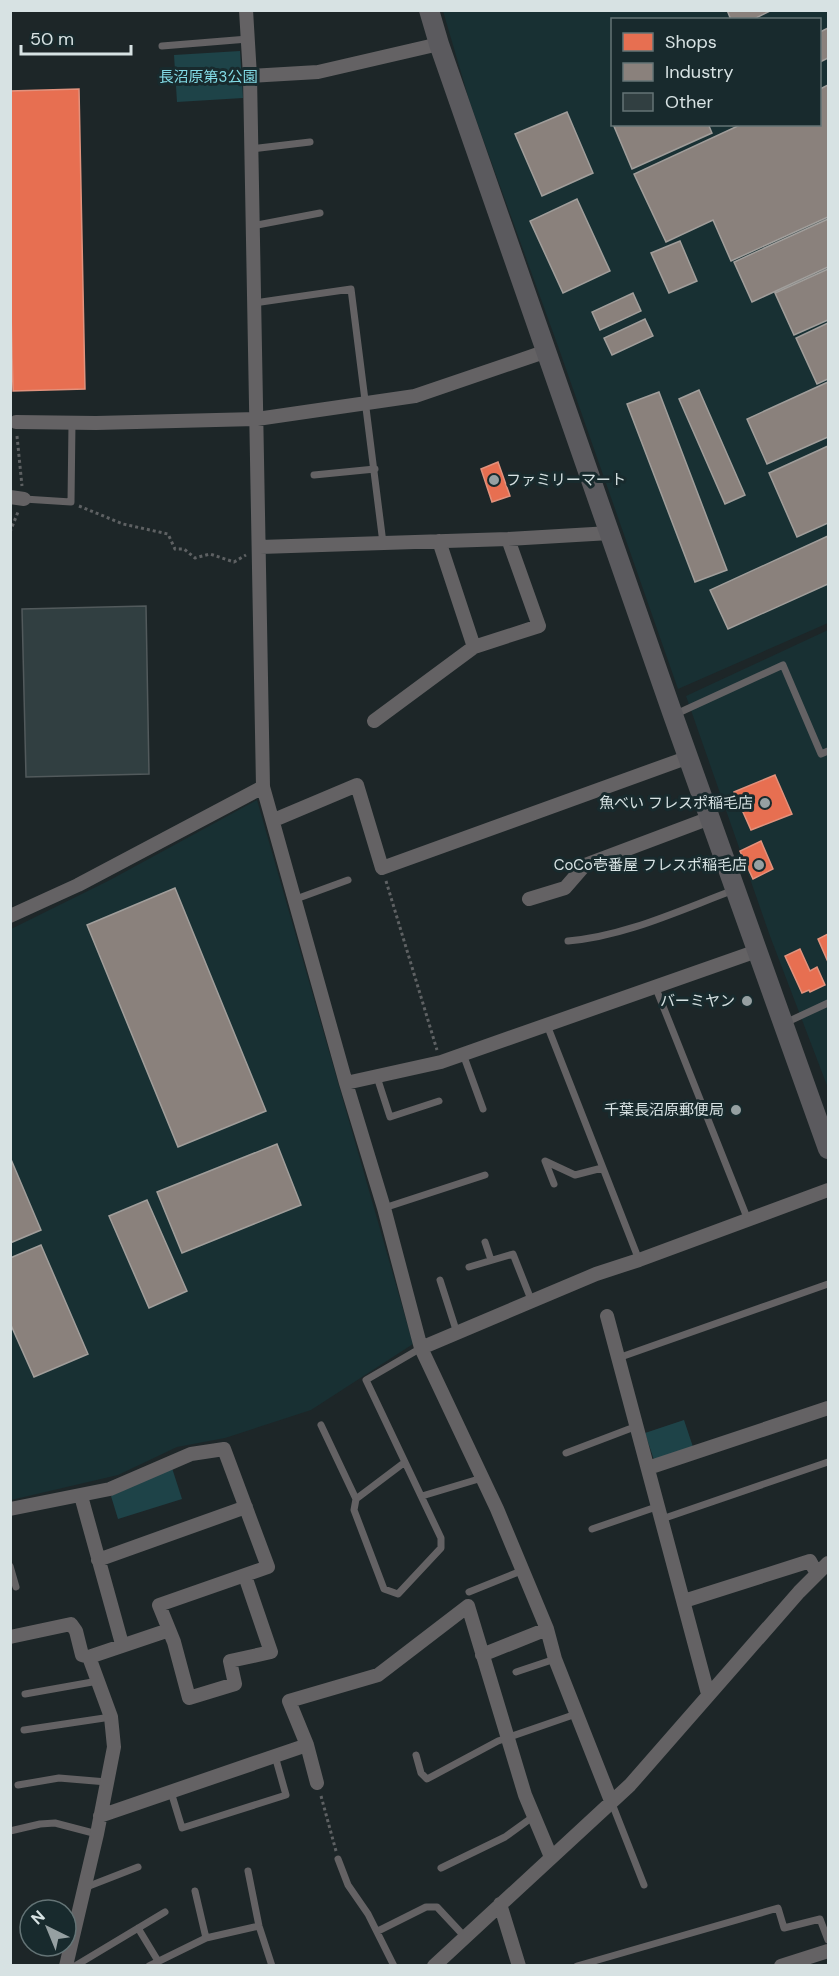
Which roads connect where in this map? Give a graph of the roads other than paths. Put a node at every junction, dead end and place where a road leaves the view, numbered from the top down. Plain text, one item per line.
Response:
1 (246, 10) edge
2 (429, 10) edge
3 (248, 39) junction
4 (439, 44) junction
5 (162, 46) dead end
6 (250, 76) junction
7 (310, 142) dead end
8 (251, 149) junction
9 (320, 213) dead end
10 (252, 226) junction
11 (254, 303) junction
12 (547, 351) junction
13 (367, 403) junction
14 (257, 419) junction
15 (13, 422) edge
16 (72, 423) junction
17 (375, 469) junction
18 (315, 475) dead end
19 (17, 498) edge
20 (610, 533) junction
21 (508, 539) junction
22 (439, 541) junction
23 (383, 543) junction
24 (260, 547) junction
25 (474, 647) junction
26 (674, 715) junction
27 (375, 721) dead end
28 (828, 751) edge
29 (689, 757) junction
30 (263, 787) junction
31 (710, 818) junction
32 (274, 820) junction
33 (348, 880) dead end
34 (736, 890) junction
35 (296, 898) junction
36 (529, 899) dead end
37 (10, 916) edge
38 (568, 941) dead end
39 (758, 951) junction
40 (655, 986) junction
41 (828, 1003) edge
42 (785, 1023) junction
43 (546, 1024) junction
44 (463, 1054) junction
45 (377, 1077) junction
46 (346, 1083) junction
47 (440, 1101) dead end
48 (483, 1109) dead end
49 (828, 1149) edge
50 (602, 1168) junction
51 (485, 1175) dead end
52 (554, 1184) dead end
53 (828, 1190) edge
54 (384, 1208) junction
55 (748, 1220) junction
56 (485, 1242) dead end
57 (491, 1260) junction
58 (639, 1260) junction
59 (469, 1267) dead end
60 (440, 1280) dead end
61 (828, 1284) edge
62 (531, 1302) junction
63 (607, 1316) dead end
64 (457, 1333) junction
65 (421, 1348) junction
66 (618, 1358) junction
67 (828, 1408) edge
68 (321, 1425) dead end
69 (637, 1425) junction
70 (566, 1453) dead end
71 (405, 1462) junction
72 (828, 1462) edge
73 (648, 1468) junction
74 (483, 1478) junction
75 (81, 1496) junction
76 (422, 1496) junction
77 (356, 1499) junction
78 (246, 1507) junction
79 (10, 1509) edge
80 (661, 1512) junction
81 (592, 1529) dead end
82 (98, 1560) junction
83 (828, 1563) edge
84 (10, 1566) edge
85 (521, 1571) junction
86 (817, 1574) junction
87 (245, 1576) junction
88 (16, 1587) dead end
89 (469, 1592) dead end
90 (684, 1601) junction
91 (547, 1629) junction
92 (169, 1630) junction
93 (10, 1636) edge
94 (122, 1644) junction
95 (482, 1655) junction
96 (90, 1657) junction
97 (555, 1659) junction
98 (516, 1672) dead end
99 (98, 1681) junction
100 (25, 1694) dead end
101 (708, 1694) junction
102 (576, 1714) junction
103 (111, 1716) junction
104 (24, 1730) dead end
105 (508, 1738) junction
106 (307, 1745) junction
107 (416, 1755) dead end
108 (275, 1756) junction
109 (107, 1782) junction
110 (317, 1783) road end
111 (18, 1785) dead end
112 (171, 1792) junction
113 (611, 1801) junction
114 (100, 1816) junction
115 (534, 1816) junction
116 (10, 1831) edge
117 (97, 1834) junction
118 (551, 1857) junction
119 (338, 1859) road end
120 (138, 1867) dead end
121 (441, 1868) dead end
122 (248, 1871) dead end
123 (644, 1884) dead end
124 (84, 1888) junction
125 (195, 1891) dead end
126 (500, 1904) junction
127 (165, 1912) dead end
128 (259, 1926) junction
129 (138, 1928) junction
130 (378, 1931) junction
131 (465, 1936) junction
132 (206, 1938) junction
133 (828, 1940) edge
134 (828, 1951) edge
135 (158, 1961) junction
136 (66, 1965) edge
137 (75, 1965) edge
138 (149, 1965) edge
139 (272, 1965) edge
140 (394, 1965) edge
141 (434, 1965) edge
142 (519, 1965) edge
143 (577, 1965) edge
144 (781, 1965) edge

1 - 3 street
2 - 4 street
3 - 5 lane
3 - 6 street
4 - 6 street
4 - 12 street
6 - 8 street
7 - 8 lane
8 - 10 street
9 - 10 lane
10 - 11 street
11 - 13 lane
11 - 14 street
12 - 13 street
12 - 20 street
13 - 14 street
13 - 17 lane
14 - 16 street
14 - 24 street
15 - 16 street
16 - 19 lane
17 - 18 lane
17 - 23 lane
20 - 21 street
20 - 26 street
21 - 22 street
21 - 25 street
22 - 23 street
22 - 25 street
23 - 24 street
24 - 30 street
25 - 27 street
26 - 28 lane
26 - 29 street
29 - 31 street
29 - 32 street
30 - 32 street
30 - 37 street
31 - 34 street
31 - 36 street
32 - 35 street
33 - 35 lane
34 - 38 lane
34 - 39 street
35 - 46 street
39 - 40 street
39 - 42 street
40 - 43 street
40 - 55 lane
41 - 42 lane
42 - 49 street
43 - 44 street
43 - 50 lane
44 - 45 street
44 - 48 lane
45 - 46 street
45 - 47 lane
46 - 54 street
50 - 52 lane
50 - 58 lane
51 - 54 lane
53 - 55 street
54 - 65 street
55 - 58 street
56 - 57 lane
57 - 59 lane
57 - 62 lane
58 - 62 street
60 - 64 lane
61 - 66 lane
62 - 64 street
63 - 66 street
64 - 65 street
65 - 71 lane
65 - 74 street
66 - 69 street
67 - 73 street
68 - 77 lane
69 - 70 lane
69 - 73 street
71 - 76 lane
71 - 77 lane
72 - 80 lane
73 - 80 street
74 - 76 lane
74 - 85 street
75 - 78 street
75 - 79 street
75 - 82 street
76 - 77 lane
78 - 82 street
78 - 87 street
80 - 81 lane
80 - 90 street
82 - 94 street
83 - 86 street
84 - 88 lane
85 - 89 lane
85 - 91 street
86 - 90 street
86 - 101 street
87 - 92 street
87 - 92 street
90 - 101 street
91 - 95 street
91 - 97 street
92 - 94 street
93 - 96 street
94 - 96 street
95 - 105 street
95 - 106 street
96 - 99 street
97 - 98 lane
97 - 102 street
99 - 100 lane
99 - 103 street
101 - 113 street
102 - 105 lane
102 - 113 street
103 - 104 lane
103 - 109 street
105 - 107 lane
105 - 115 street
106 - 108 street
106 - 110 street
108 - 112 street
108 - 112 lane
109 - 111 lane
109 - 114 street
112 - 114 street
113 - 118 street
113 - 123 lane
114 - 117 street
115 - 118 street
115 - 121 lane
116 - 117 lane
117 - 124 street
118 - 126 street
119 - 130 lane
120 - 124 lane
122 - 128 lane
124 - 136 street
125 - 132 lane
126 - 131 street
126 - 142 street
127 - 129 lane
128 - 132 lane
128 - 139 lane
129 - 135 lane
129 - 137 lane
130 - 131 lane
130 - 140 lane
131 - 141 street
132 - 135 lane
133 - 143 lane
134 - 144 street
135 - 138 lane

